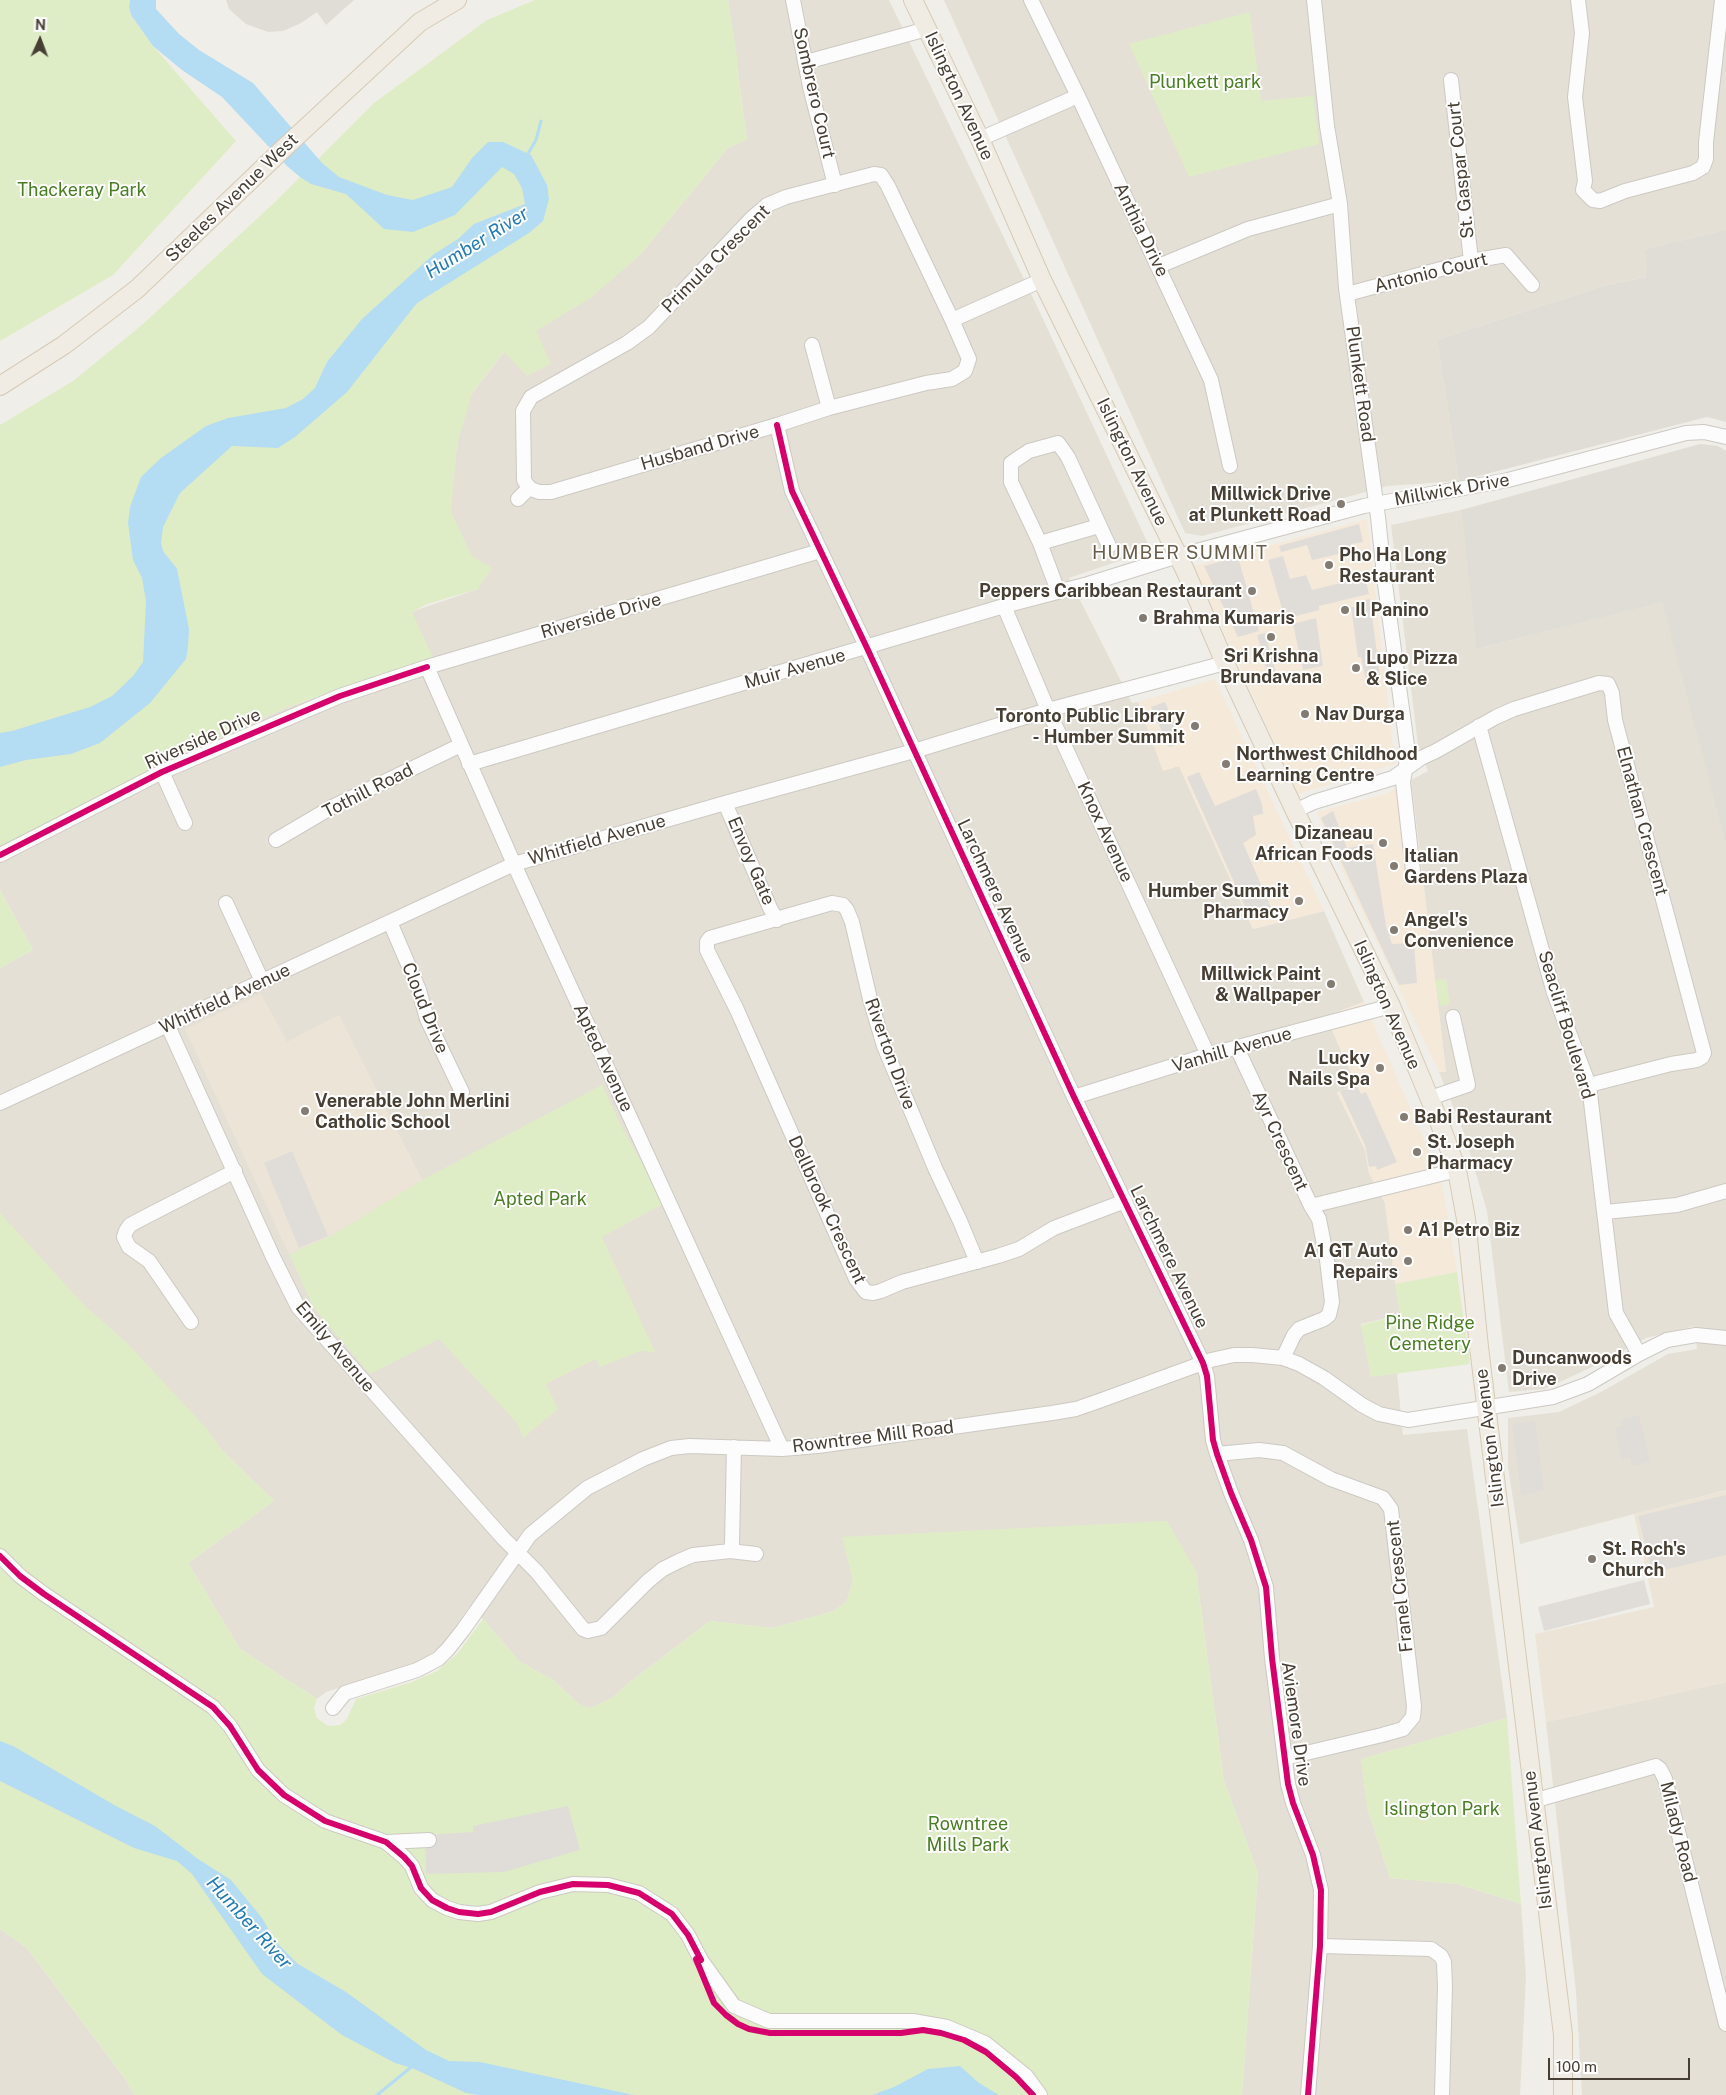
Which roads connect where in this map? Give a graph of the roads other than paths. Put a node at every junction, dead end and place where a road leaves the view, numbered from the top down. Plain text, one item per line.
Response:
1 (457, 0) edge
2 (793, 0) edge
3 (913, 0) edge
4 (1031, 0) edge
5 (1317, 0) edge
6 (1578, 0) edge
7 (1722, 0) edge
8 (927, 29) junction
9 (806, 62) junction
10 (1451, 80) dead end
11 (1078, 96) junction
12 (980, 139) junction
13 (835, 185) junction
14 (1340, 204) junction
15 (1471, 261) junction
16 (1159, 266) junction
17 (1042, 280) junction
18 (1532, 285) dead end
19 (1347, 294) junction
20 (952, 320) junction
21 (812, 345) dead end
22 (0, 386) edge
23 (829, 408) junction
24 (777, 425) junction
25 (1726, 437) edge
26 (1230, 466) dead end
27 (528, 486) junction
28 (518, 499) dead end
29 (1376, 503) junction
30 (1099, 526) junction
31 (1040, 543) junction
32 (1108, 546) dead end
33 (820, 551) junction
34 (1178, 556) junction
35 (1058, 591) junction
36 (1004, 606) junction
37 (867, 648) junction
38 (1225, 663) junction
39 (426, 667) junction
40 (1048, 710) junction
41 (1479, 726) junction
42 (461, 745) junction
43 (914, 751) junction
44 (469, 764) junction
45 (1407, 768) junction
46 (162, 772) junction
47 (725, 803) junction
48 (1295, 811) junction
49 (185, 823) dead end
50 (276, 840) dead end
51 (0, 856) edge
52 (514, 864) junction
53 (1413, 871) dead end
54 (226, 903) dead end
55 (777, 920) junction
56 (390, 922) junction
57 (262, 981) junction
58 (1391, 1006) junction
59 (1453, 1017) dead end
60 (168, 1026) junction
61 (1237, 1048) junction
62 (1208, 1055) junction
63 (1589, 1085) junction
64 (462, 1092) dead end
65 (1074, 1097) junction
66 (1430, 1098) junction
67 (0, 1103) edge
68 (1457, 1170) junction
69 (235, 1171) junction
70 (1726, 1190) edge
71 (1126, 1201) junction
72 (1311, 1206) junction
73 (1605, 1212) junction
74 (977, 1262) junction
75 (191, 1322) dead end
76 (1726, 1338) edge
77 (1639, 1354) junction
78 (1283, 1358) junction
79 (1203, 1363) junction
80 (1487, 1408) junction
81 (734, 1447) junction
82 (782, 1448) junction
83 (1217, 1454) junction
84 (730, 1551) junction
85 (517, 1552) junction
86 (756, 1554) dead end
87 (0, 1556) edge
88 (333, 1708) dead end
89 (1285, 1758) junction
90 (1533, 1801) junction
91 (429, 1840) dead end
92 (386, 1842) junction
93 (1320, 1946) junction
94 (1721, 1979) edge
95 (1726, 2024) edge
96 (1040, 2095) edge
97 (1308, 2095) edge
98 (1442, 2095) edge
99 (1563, 2095) edge

1 - 22 main road, Steeles Avenue West
2 - 9 street, Sombrero Court
3 - 8 main road, Islington Avenue
4 - 11 street, Anthia Drive
5 - 14 street, Plunkett Road
6 - 7 street
8 - 9 street
8 - 12 main road, Islington Avenue
9 - 13 street, Sombrero Court
10 - 15 street, St. Gaspar Court
11 - 12 street
11 - 16 street, Anthia Drive
12 - 17 main road, Islington Avenue
13 - 20 street, Primula Crescent
13 - 27 street, Primula Crescent
14 - 16 street
14 - 19 street, Plunkett Road
15 - 18 street, Antonio Court
15 - 19 street, Antonio Court
16 - 26 street, Anthia Drive
17 - 20 street
17 - 34 main road, Islington Avenue
19 - 29 street, Plunkett Road
20 - 23 street, Husband Drive
21 - 23 street
23 - 24 street, Husband Drive
24 - 27 street, Husband Drive
24 - 33 street, Larchmere Avenue
25 - 29 street, Millwick Drive
27 - 28 street
29 - 34 street, Millwick Drive
29 - 45 street, Plunkett Road
30 - 31 street
30 - 31 street
30 - 32 street
31 - 35 street
33 - 37 street, Larchmere Avenue
33 - 39 street, Riverside Drive
34 - 35 street, Muir Avenue
34 - 38 main road, Islington Avenue
35 - 36 street, Muir Avenue
36 - 37 street, Muir Avenue
36 - 40 street, Knox Avenue
37 - 43 street, Larchmere Avenue
37 - 44 street, Muir Avenue
38 - 40 street, Whitfield Avenue
38 - 48 main road, Islington Avenue
39 - 42 street, Apted Avenue
39 - 46 street, Riverside Drive
40 - 43 street, Whitfield Avenue
40 - 62 street, Knox Avenue
41 - 45 street, Elnathan Crescent
41 - 63 street, Seacliff Boulevard
41 - 63 street, Elnathan Crescent
42 - 44 street, Apted Avenue
42 - 50 street, Tothill Road
43 - 47 street, Whitfield Avenue
43 - 65 street, Larchmere Avenue
44 - 52 street, Apted Avenue
45 - 48 street, Elnathan Crescent
45 - 53 street, Plunkett Road
46 - 49 street
46 - 51 street, Riverside Drive
47 - 52 street, Whitfield Avenue
47 - 55 street, Envoy Gate
48 - 58 main road, Islington Avenue
52 - 56 street, Whitfield Avenue
52 - 82 street, Apted Avenue
54 - 57 street
55 - 74 street, Riverton Drive
55 - 74 street, Dellbrook Crescent
56 - 57 street, Whitfield Avenue
56 - 64 street, Cloud Drive
57 - 60 street, Whitfield Avenue
58 - 61 street, Vanhill Avenue
58 - 66 main road, Islington Avenue
59 - 66 street
60 - 67 street, Whitfield Avenue
60 - 69 street, Emily Avenue
61 - 62 street, Vanhill Avenue
61 - 72 street, Ayr Crescent
62 - 65 street, Vanhill Avenue
63 - 73 street, Seacliff Boulevard
65 - 71 street, Larchmere Avenue
66 - 68 main road, Islington Avenue
68 - 72 street, Ayr Crescent
68 - 80 main road, Islington Avenue
69 - 75 street
69 - 85 street, Emily Avenue
70 - 73 street
71 - 74 street, Dellbrook Crescent
71 - 79 street, Larchmere Avenue
72 - 78 street
73 - 77 street, Seacliff Boulevard
76 - 77 street
77 - 80 street
78 - 79 street, Rowntree Mill Road
78 - 80 street, Rowntree Mill Road
79 - 82 street, Rowntree Mill Road
79 - 83 street, Aviemore Drive
80 - 90 main road, Islington Avenue
81 - 82 street, Rowntree Mill Road
81 - 84 street
81 - 85 street, Rowntree Mill Road
83 - 89 street, Aviemore Drive
83 - 89 street, Franel Crescent
84 - 85 street, Emily Avenue
84 - 86 street
85 - 88 street, Rowntree Mill Road
87 - 92 street
89 - 93 street, Aviemore Drive
90 - 94 street, Milady Road
90 - 99 main road, Islington Avenue
91 - 92 street
92 - 96 street
93 - 97 street, Aviemore Drive
93 - 98 street
94 - 95 street, Milady Road

